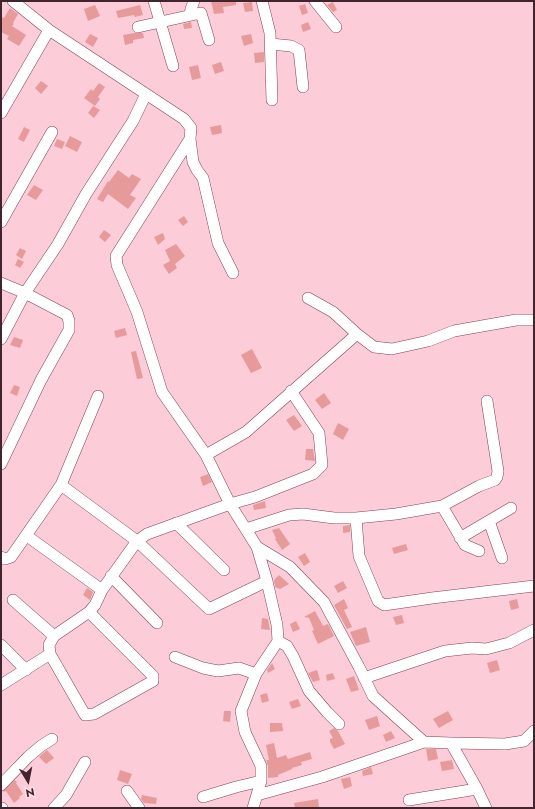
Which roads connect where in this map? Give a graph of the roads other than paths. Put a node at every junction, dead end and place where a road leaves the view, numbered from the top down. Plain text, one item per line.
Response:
1 (13, 1) edge
2 (154, 1) edge
3 (194, 1) edge
4 (262, 1) edge
5 (315, 1) edge
6 (190, 15) junction
7 (161, 22) junction
8 (138, 27) dead end
9 (336, 27) dead end
10 (49, 30) junction
11 (209, 40) dead end
12 (271, 44) junction
13 (173, 66) dead end
14 (303, 87) dead end
15 (146, 94) junction
16 (272, 100) dead end
17 (1, 113) edge
18 (52, 132) dead end
19 (190, 139) junction
20 (1, 222) edge
21 (233, 273) dead end
22 (1, 283) edge
23 (25, 293) junction
24 (308, 298) dead end
25 (534, 320) edge
26 (357, 334) junction
27 (1, 339) edge
28 (291, 391) junction
29 (98, 396) dead end
30 (487, 401) dead end
31 (206, 455) junction
32 (1, 464) edge
33 (61, 485) junction
34 (230, 504) junction
35 (442, 506) junction
36 (511, 508) dead end
37 (356, 518) junction
38 (489, 521) junction
39 (176, 523) junction
40 (246, 529) junction
41 (27, 536) junction
42 (460, 538) junction
43 (136, 541) junction
44 (257, 547) junction
45 (479, 551) dead end
46 (1, 557) edge
47 (502, 558) dead end
48 (224, 570) dead end
49 (111, 576) junction
50 (267, 581) junction
51 (534, 586) edge
52 (102, 590) junction
53 (12, 600) dead end
54 (89, 612) junction
55 (157, 623) dead end
56 (534, 630) edge
57 (54, 636) junction
58 (278, 641) junction
59 (1, 645) edge
60 (50, 654) junction
61 (175, 657) dead end
62 (26, 670) junction
63 (256, 674) junction
64 (364, 678) junction
65 (1, 685) edge
66 (339, 724) dead end
67 (534, 731) edge
68 (52, 739) dead end
69 (424, 742) junction
70 (451, 743) junction
71 (85, 762) dead end
72 (261, 781) junction
73 (1, 785) edge
74 (477, 789) junction
75 (127, 790) dead end
76 (257, 795) junction
77 (203, 797) dead end
78 (409, 800) dead end
79 (485, 807) edge
80 (54, 808) edge
81 (139, 808) edge
82 (253, 808) edge

1 - 10 street
2 - 7 street
3 - 6 street
4 - 12 street
5 - 9 street
6 - 7 street
6 - 11 street
7 - 8 street
7 - 13 street
10 - 15 street
10 - 17 street
12 - 14 street
12 - 16 street
15 - 19 street
15 - 23 street
18 - 20 street
19 - 21 street
19 - 31 street
22 - 23 street
23 - 27 street
23 - 32 street
24 - 26 street
25 - 26 street
26 - 28 street
28 - 31 street
28 - 34 street
29 - 33 street
30 - 35 street
31 - 34 street
33 - 41 street
33 - 43 street
34 - 39 street
34 - 40 street
35 - 37 street
35 - 42 street
36 - 38 street
37 - 40 street
37 - 51 street
38 - 42 street
38 - 47 street
39 - 43 street
39 - 48 street
40 - 44 street
41 - 46 street
41 - 52 street
42 - 45 street
43 - 49 street
43 - 50 street
44 - 50 street
44 - 64 street
49 - 52 street
49 - 55 street
50 - 58 street
52 - 54 street
53 - 57 street
54 - 57 street
54 - 60 street
56 - 64 street
57 - 60 street
58 - 63 street
58 - 66 street
59 - 62 street
60 - 62 street
61 - 63 street
62 - 65 street
63 - 72 street
64 - 69 street
67 - 70 street
68 - 73 street
69 - 70 street
69 - 76 street
70 - 74 street
71 - 80 street
72 - 76 street
72 - 77 street
74 - 78 street
74 - 79 street
75 - 81 street
76 - 82 street

